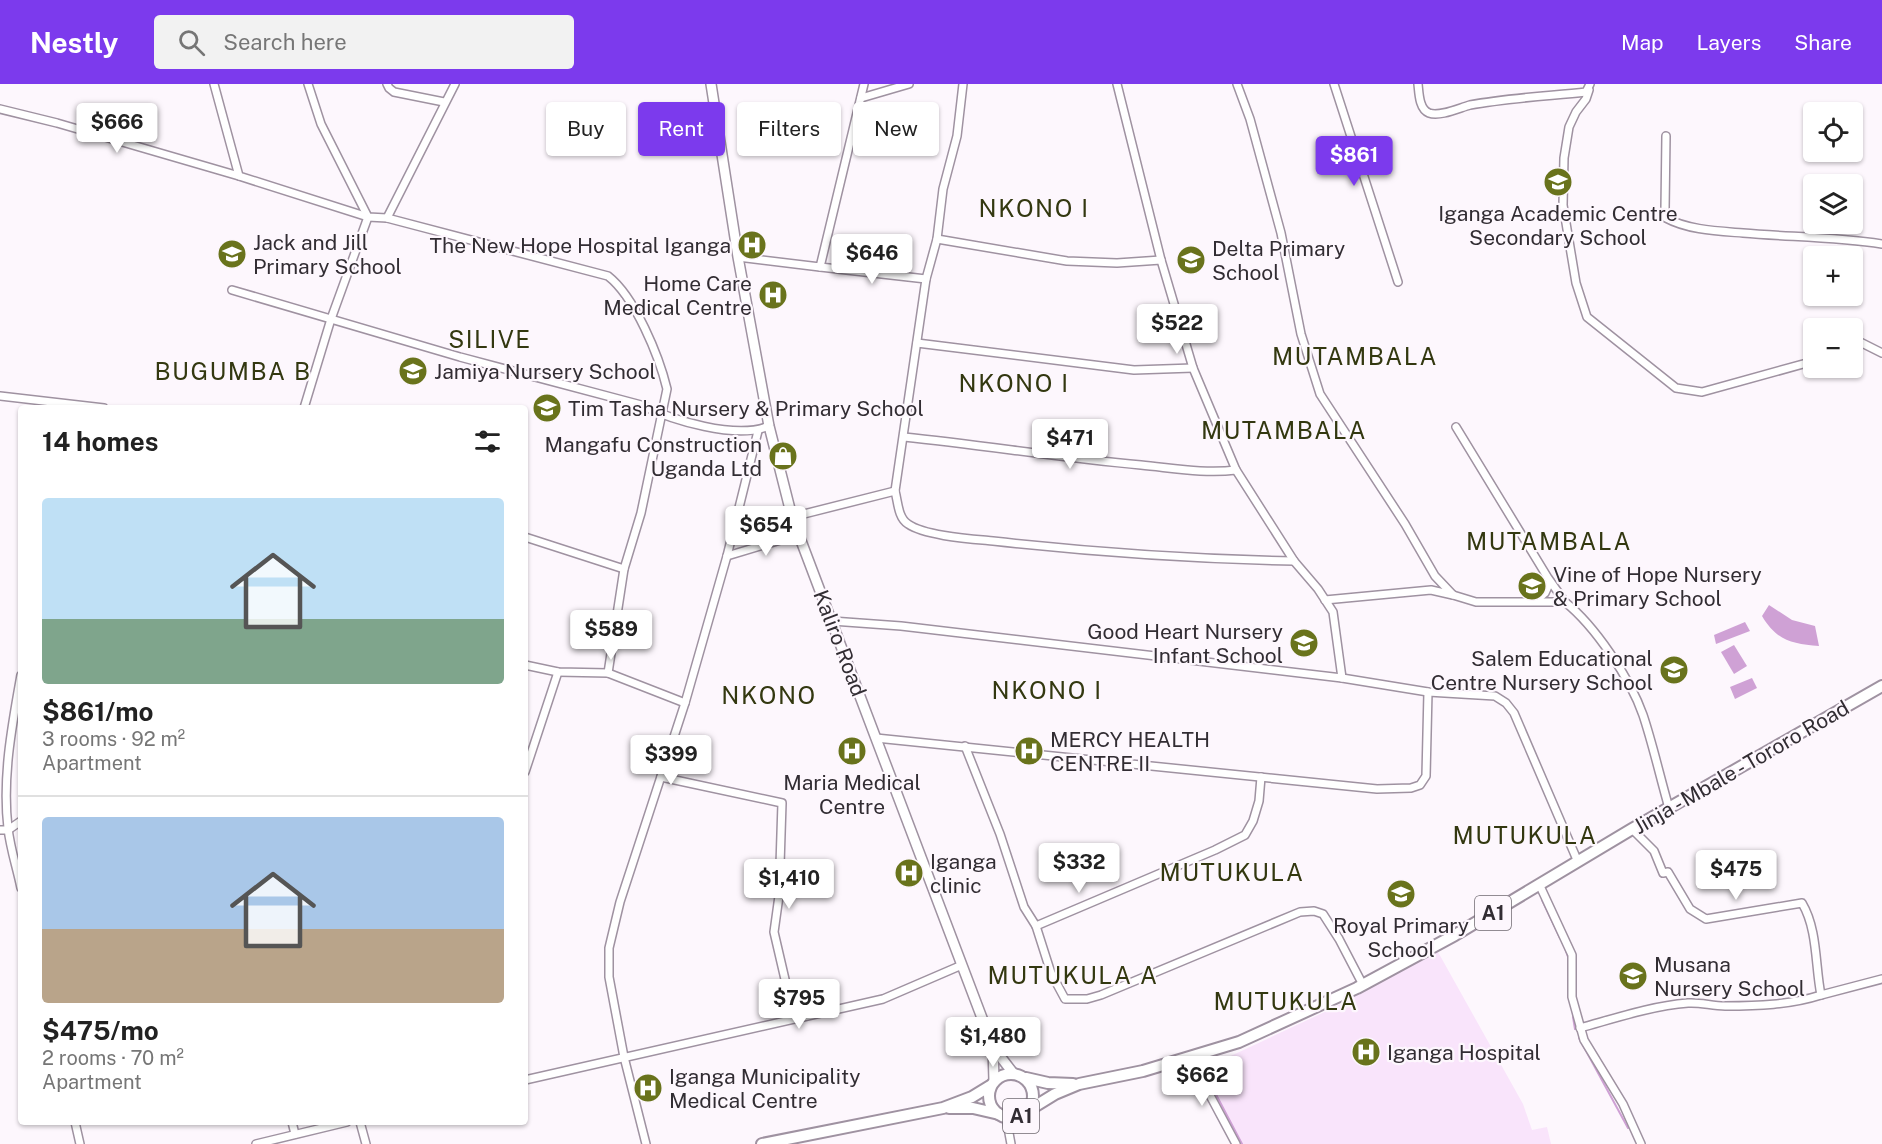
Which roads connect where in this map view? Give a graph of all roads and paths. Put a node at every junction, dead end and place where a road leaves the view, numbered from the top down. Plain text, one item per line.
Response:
1 (214, 84) edge
2 (308, 84) edge
3 (387, 84) edge
4 (455, 84) edge
5 (711, 84) edge
6 (864, 84) edge
7 (909, 84) edge
8 (963, 84) edge
9 (1117, 84) edge
10 (1237, 84) edge
11 (1334, 84) edge
12 (1418, 84) edge
13 (1589, 87) edge
14 (861, 98) junction
15 (444, 102) junction
16 (0, 109) edge
17 (1666, 136) dead end
18 (239, 176) junction
19 (368, 217) junction
20 (387, 218) junction
21 (937, 239) junction
22 (1882, 244) edge
23 (738, 257) junction
24 (1161, 260) junction
25 (820, 267) junction
26 (926, 279) junction
27 (1398, 282) dead end
28 (232, 290) dead end
29 (331, 320) junction
30 (917, 343) junction
31 (1863, 343) edge
32 (1882, 352) edge
33 (1803, 364) edge
34 (1193, 368) junction
35 (0, 396) edge
36 (72, 405) edge
37 (305, 405) edge
38 (662, 415) junction
39 (769, 426) junction
40 (1456, 427) dead end
41 (758, 431) junction
42 (904, 437) junction
43 (1236, 470) junction
44 (895, 491) junction
45 (792, 518) junction
46 (797, 535) junction
47 (528, 538) edge
48 (727, 556) junction
49 (1294, 561) junction
50 (624, 569) junction
51 (1550, 582) junction
52 (1453, 595) junction
53 (1325, 600) junction
54 (1536, 601) junction
55 (1566, 602) junction
56 (832, 621) junction
57 (528, 666) edge
58 (558, 672) junction
59 (608, 673) junction
60 (1342, 678) junction
61 (1882, 686) edge
62 (18, 692) edge
63 (1428, 692) junction
64 (685, 703) junction
65 (876, 738) junction
66 (965, 747) junction
67 (528, 763) edge
68 (661, 777) junction
69 (1261, 777) junction
70 (1670, 808) junction
71 (18, 823) edge
72 (1632, 829) junction
73 (4, 830) edge
74 (1578, 862) junction
75 (18, 878) edge
76 (1540, 886) junction
77 (1036, 926) junction
78 (962, 965) junction
79 (1882, 979) edge
80 (1363, 985) junction
81 (1821, 995) junction
82 (794, 1018) junction
83 (1580, 1028) junction
84 (993, 1047) junction
85 (624, 1057) junction
86 (1190, 1058) junction
87 (1013, 1073) junction
88 (1026, 1078) junction
89 (528, 1079) edge
90 (992, 1084) junction
91 (1079, 1084) junction
92 (943, 1108) junction
93 (1029, 1110) junction
94 (1002, 1116) junction
95 (76, 1125) edge
96 (292, 1125) edge
97 (334, 1125) edge
98 (361, 1125) edge
99 (294, 1134) junction
100 (80, 1144) edge
101 (256, 1144) edge
102 (366, 1144) edge
103 (646, 1144) edge
104 (762, 1144) edge
105 (1011, 1144) edge
106 (1236, 1144) edge
107 (1641, 1144) edge

1 - 18 street
2 - 19 street
3 - 15 street
4 - 15 street
5 - 23 main road, Kaliro Road
6 - 14 street
7 - 14 street
8 - 21 street
9 - 24 street
10 - 52 street
11 - 27 street
12 - 13 street
13 - 33 street
14 - 25 street
15 - 20 street
16 - 18 street
17 - 22 street
18 - 19 street
19 - 20 street
19 - 29 street
20 - 38 street
21 - 24 street
21 - 26 street
23 - 25 street
23 - 39 main road, Kaliro Road
24 - 34 street
25 - 26 street
26 - 30 street
28 - 29 street
29 - 37 street
29 - 38 street
30 - 34 street
30 - 42 street
31 - 32 street
34 - 43 street
35 - 36 street
38 - 41 street
38 - 50 street
39 - 41 street
39 - 45 main road, Kaliro Road
40 - 51 street
41 - 48 street
42 - 43 street
42 - 44 street
43 - 49 street
44 - 45 street
44 - 49 street
45 - 46 main road, Kaliro Road
46 - 48 street
46 - 56 main road, Kaliro Road
47 - 50 street
48 - 64 street
49 - 53 street
50 - 59 street
51 - 54 street
51 - 55 street
52 - 53 street
52 - 54 street
53 - 60 street
54 - 55 street
55 - 70 street
56 - 60 street
56 - 65 main road, Kaliro Road
57 - 58 street
58 - 59 street
58 - 67 street
59 - 64 street
60 - 63 street
61 - 70 main road, Jinja - Mbale - Tororo Road / A1
62 - 73 street
63 - 69 street
63 - 74 street
64 - 68 street
65 - 66 street
65 - 78 main road, Kaliro Road
66 - 69 street
66 - 77 street
68 - 82 street
68 - 85 street
69 - 77 street
70 - 72 main road, Jinja - Mbale - Tororo Road / A1
71 - 73 street
72 - 74 main road, Jinja - Mbale - Tororo Road / A1
72 - 81 street
73 - 75 street
74 - 76 main road, Jinja - Mbale - Tororo Road / A1
76 - 80 main road, Jinja - Mbale - Tororo Road / A1
76 - 83 street
77 - 80 street
78 - 82 street
78 - 84 main road, Kaliro Road
79 - 81 street
80 - 86 main road, Jinja - Mbale - Tororo Road / A1
81 - 83 street
82 - 85 street
83 - 107 street
84 - 87 main road, Kaliro Road
84 - 90 main road, Kaliro Road
85 - 89 street
85 - 103 street
86 - 91 main road, Jinja - Mbale - Tororo Road / A1
86 - 106 street
87 - 88 main road, A1
87 - 90 main road, A1
88 - 91 main road, Jinja - Mbale - Tororo Road / A1
88 - 93 main road, A1
90 - 92 main road, A1
90 - 94 main road, A1
91 - 93 main road, Jinja - Mbale - Tororo Road / A1
92 - 94 main road, A1
92 - 104 main road, A1
93 - 94 main road, A1
94 - 105 street
95 - 100 street
96 - 99 street
97 - 99 street
98 - 102 street
99 - 101 street

